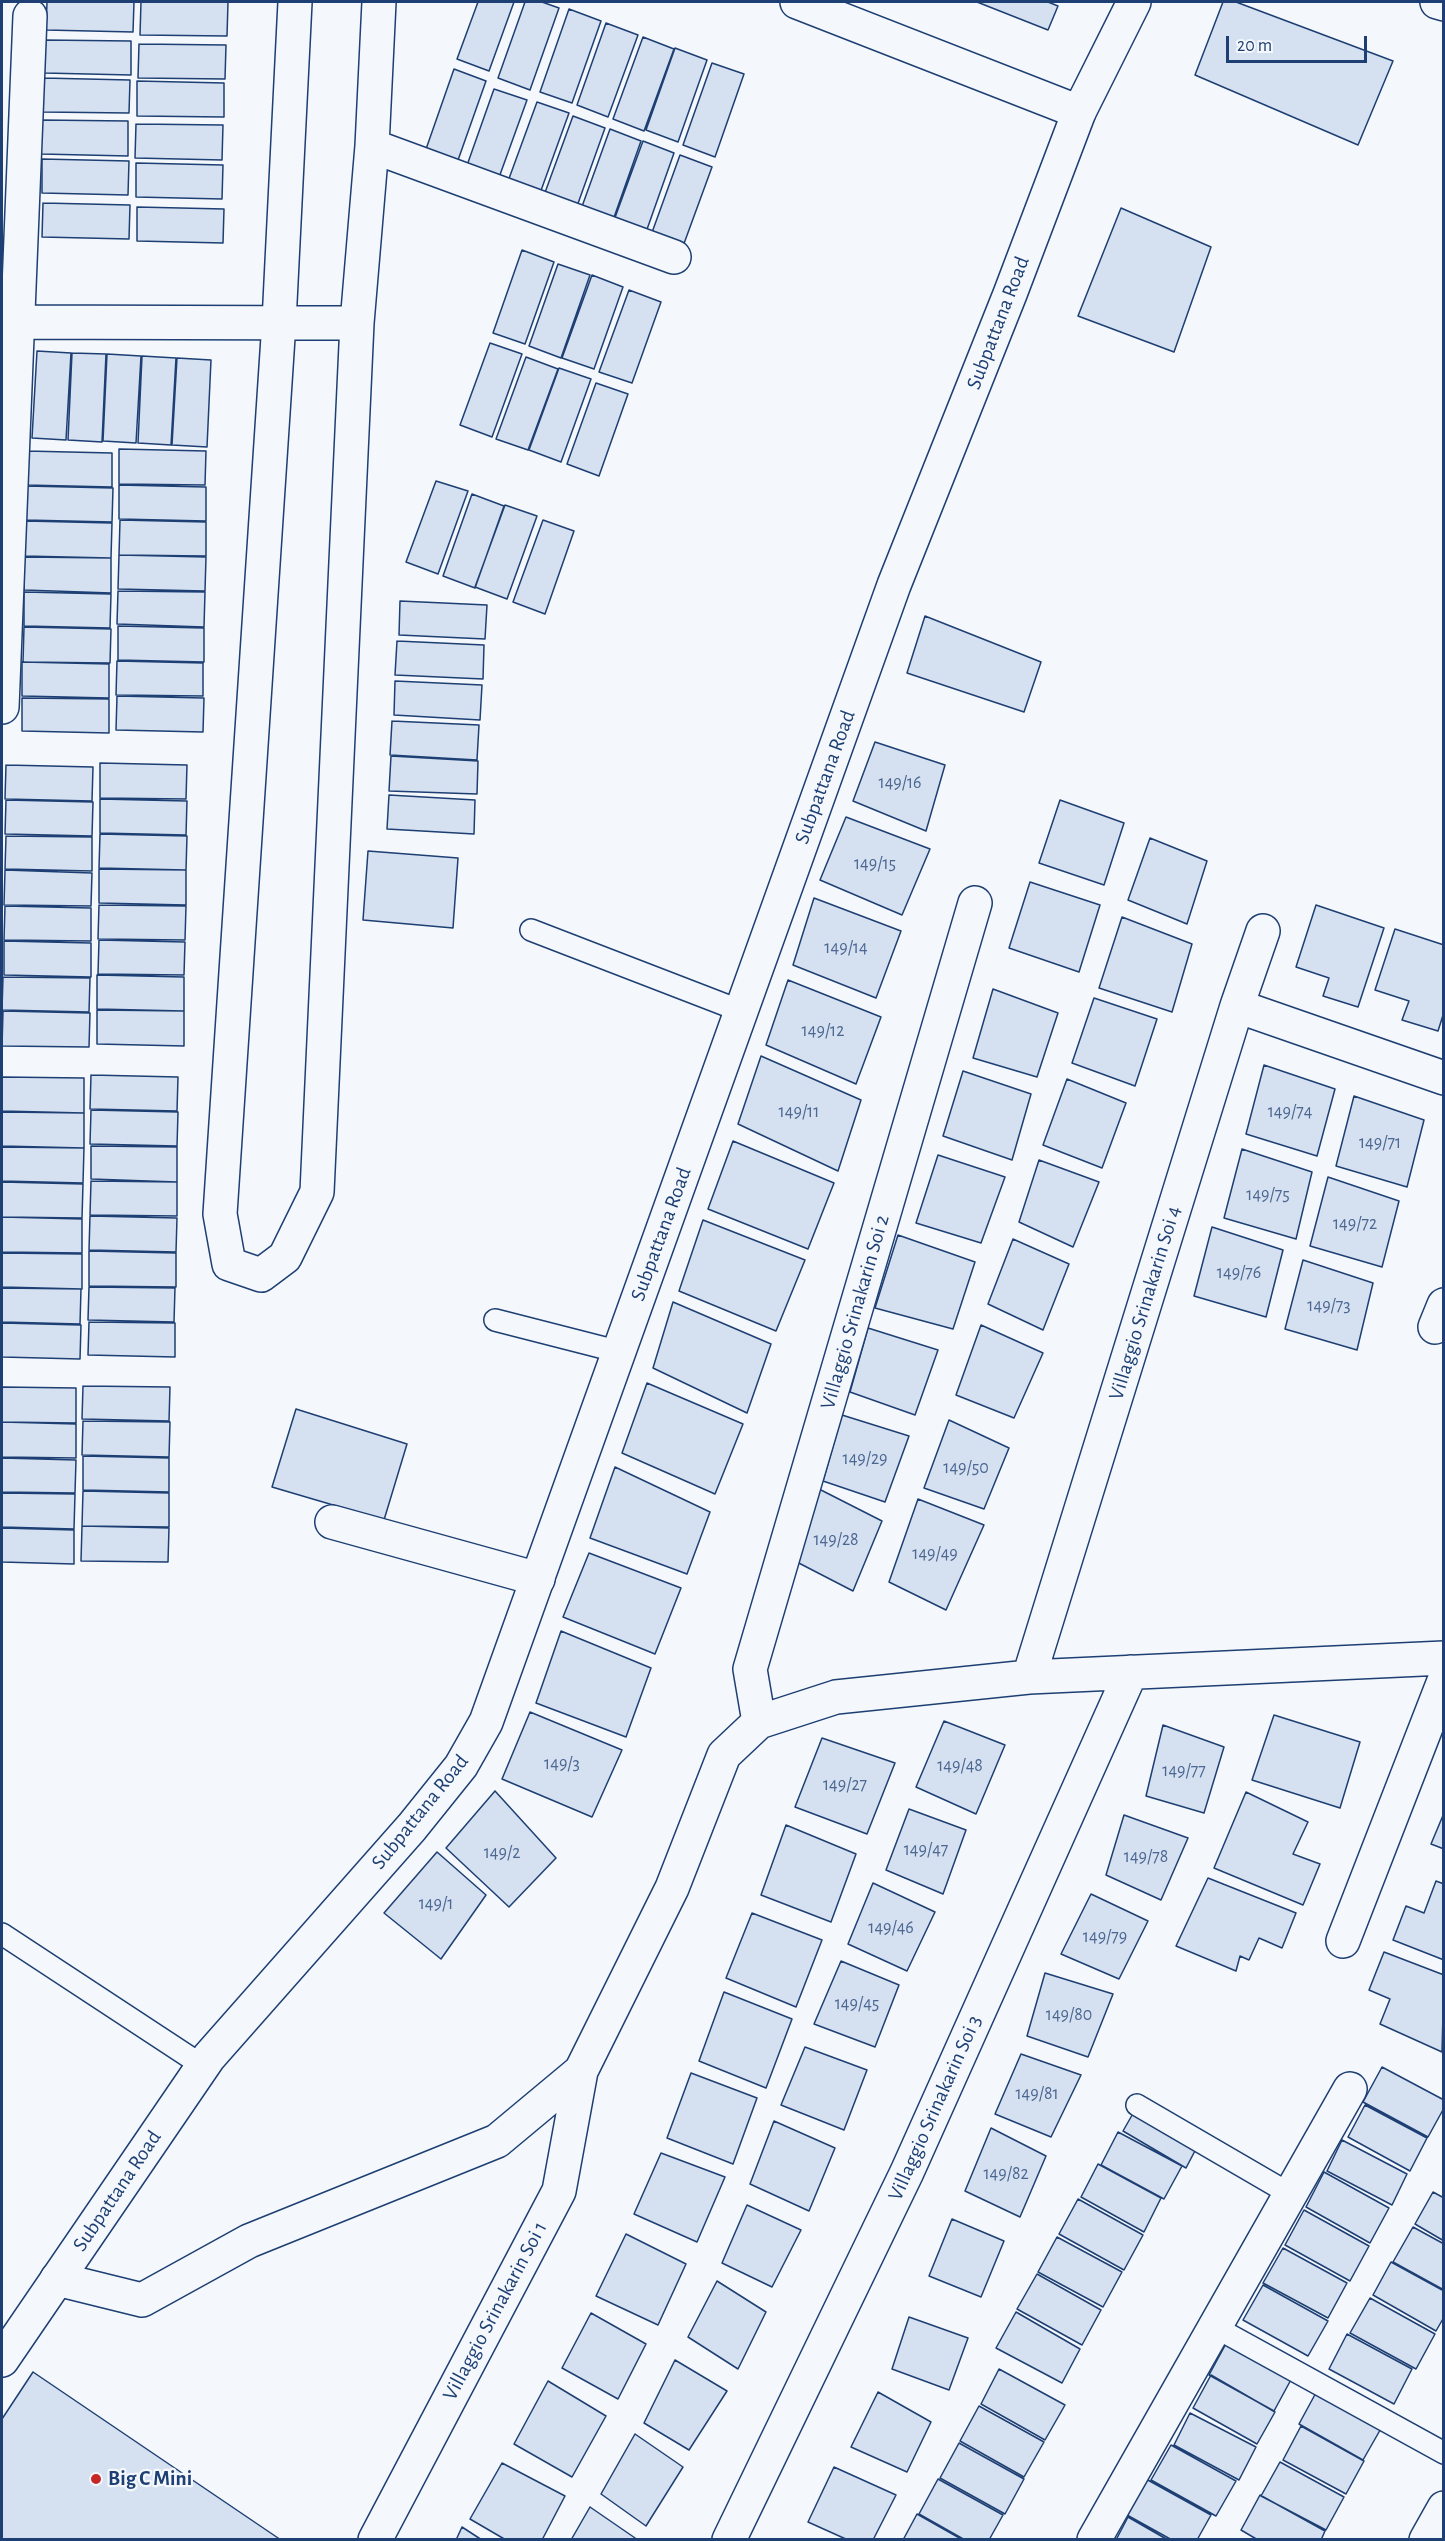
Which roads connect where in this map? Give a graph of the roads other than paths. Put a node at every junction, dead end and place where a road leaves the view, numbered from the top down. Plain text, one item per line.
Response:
1 (295, 2) edge
2 (379, 2) edge
3 (797, 2) edge
4 (1134, 2) edge
5 (1437, 2) edge
6 (1443, 4) edge
7 (30, 16) dead end
8 (1079, 112) junction
9 (372, 146) junction
10 (674, 257) dead end
11 (10, 322) edge
12 (279, 322) junction
13 (357, 323) junction
14 (2, 707) edge
15 (975, 903) dead end
16 (531, 930) dead end
17 (1263, 931) dead end
18 (1237, 1006) junction
19 (741, 1011) junction
20 (1443, 1078) edge
21 (495, 1320) dead end
22 (620, 1352) junction
23 (332, 1522) dead end
24 (538, 1580) junction
25 (1443, 1658) edge
26 (1131, 1672) junction
27 (1029, 1677) junction
28 (1443, 1681) edge
29 (759, 1722) junction
30 (2, 1934) edge
31 (1343, 1941) dead end
32 (203, 2066) junction
33 (581, 2071) junction
34 (1350, 2089) dead end
35 (1137, 2105) dead end
36 (1290, 2194) junction
37 (57, 2278) junction
38 (1215, 2327) junction
39 (2, 2360) edge
40 (1443, 2453) edge
41 (1443, 2508) edge
42 (375, 2540) edge
43 (729, 2540) edge
44 (1094, 2540) edge
45 (1426, 2540) edge

1 - 12 street
2 - 9 street
3 - 8 street
4 - 8 street, Subpattana Road
5 - 6 street
7 - 11 street
8 - 19 street, Subpattana Road
9 - 10 street
9 - 13 street
11 - 12 street
11 - 14 street
12 - 13 street
12 - 13 street
15 - 29 street, Villaggio Srinakarin Soi 2
16 - 19 lane
17 - 18 street, Villaggio Srinakarin Soi 4
18 - 20 street
18 - 27 street, Villaggio Srinakarin Soi 4
19 - 22 street, Subpattana Road
21 - 22 lane
22 - 24 street, Subpattana Road
23 - 24 street
24 - 32 street, Subpattana Road
25 - 26 street
26 - 27 street
26 - 43 street, Villaggio Srinakarin Soi 3
27 - 29 street
28 - 31 street
29 - 33 street
30 - 32 lane
32 - 37 street, Subpattana Road
33 - 37 street
33 - 42 street, Villaggio Srinakarin Soi 1
34 - 36 street
35 - 36 lane
36 - 38 street
37 - 39 street, Subpattana Road
38 - 40 lane
38 - 44 street
41 - 45 street

